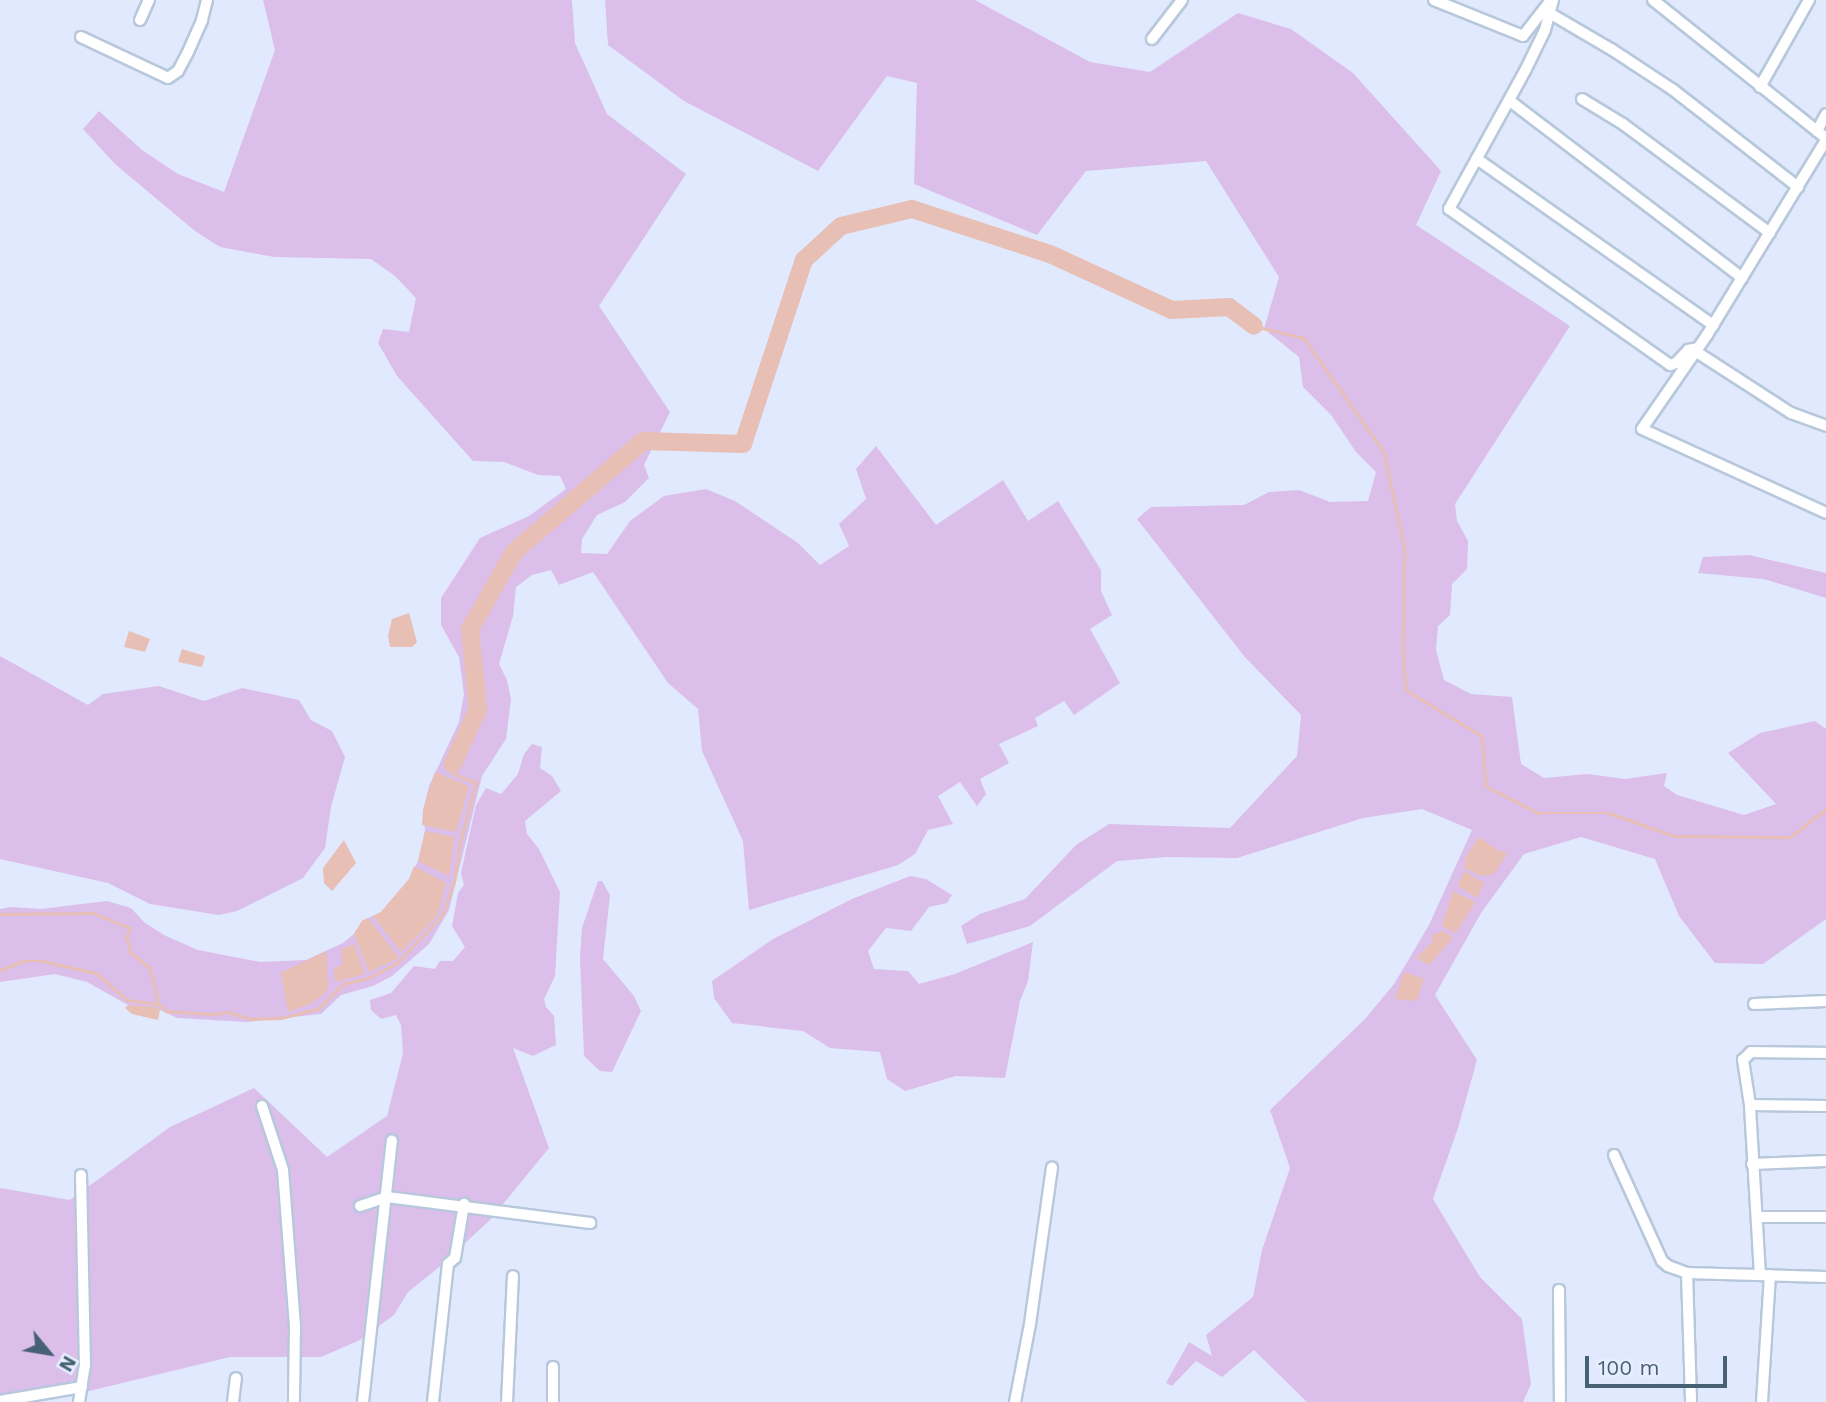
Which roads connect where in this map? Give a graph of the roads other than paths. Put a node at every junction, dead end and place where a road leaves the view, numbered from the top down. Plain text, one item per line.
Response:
1 (149, 0) edge
2 (206, 0) edge
3 (1182, 0) edge
4 (1434, 0) edge
5 (1552, 0) edge
6 (1653, 0) edge
7 (1809, 0) edge
8 (1551, 14) junction
9 (139, 20) dead end
10 (81, 37) dead end
11 (1152, 39) dead end
12 (1760, 87) junction
13 (1582, 99) dead end
14 (1510, 101) junction
15 (1826, 114) edge
16 (1817, 131) junction
17 (1826, 139) edge
18 (1477, 159) junction
19 (1798, 187) junction
20 (1770, 233) junction
21 (1742, 278) junction
22 (1713, 325) junction
23 (1697, 349) junction
24 (1826, 426) edge
25 (1826, 513) edge
26 (1826, 1001) edge
27 (1754, 1004) dead end
28 (1826, 1052) edge
29 (1750, 1105) junction
30 (262, 1106) dead end
31 (1826, 1106) edge
32 (393, 1141) dead end
33 (1614, 1155) dead end
34 (1826, 1161) edge
35 (1752, 1164) junction
36 (1052, 1168) dead end
37 (81, 1175) dead end
38 (387, 1197) junction
39 (464, 1204) junction
40 (359, 1206) dead end
41 (1757, 1217) junction
42 (1826, 1217) edge
43 (590, 1223) dead end
44 (1687, 1273) junction
45 (1765, 1275) junction
46 (513, 1276) dead end
47 (1826, 1277) edge
48 (1559, 1290) dead end
49 (554, 1367) dead end
50 (236, 1378) dead end
51 (82, 1387) junction
52 (0, 1401) edge
53 (79, 1402) edge
54 (233, 1402) edge
55 (294, 1402) edge
56 (363, 1402) edge
57 (433, 1402) edge
58 (508, 1402) edge
59 (553, 1402) edge
60 (1016, 1402) edge
61 (1560, 1402) edge
62 (1691, 1402) edge
63 (1762, 1402) edge

1 - 9 street
2 - 10 street
3 - 11 street
4 - 5 street
5 - 8 street
6 - 12 street
7 - 12 street
8 - 14 street
8 - 19 street
12 - 16 street
13 - 20 street
14 - 18 street
14 - 21 street
15 - 16 street
16 - 17 street
17 - 19 street
18 - 22 street
18 - 23 street
19 - 20 street
20 - 21 street
21 - 22 street
22 - 23 street
23 - 24 street
23 - 25 street
26 - 27 street
28 - 29 street
29 - 31 street
29 - 35 street
30 - 55 street
32 - 38 street
33 - 44 street
34 - 35 street
35 - 41 street
36 - 60 street
37 - 51 street
38 - 39 street
38 - 40 street
38 - 56 street
39 - 43 street
39 - 57 street
41 - 42 street
41 - 45 street
44 - 45 street
44 - 62 street
45 - 47 street
45 - 63 street
46 - 58 street
48 - 61 street
49 - 59 street
50 - 54 street
51 - 52 street
51 - 53 street

